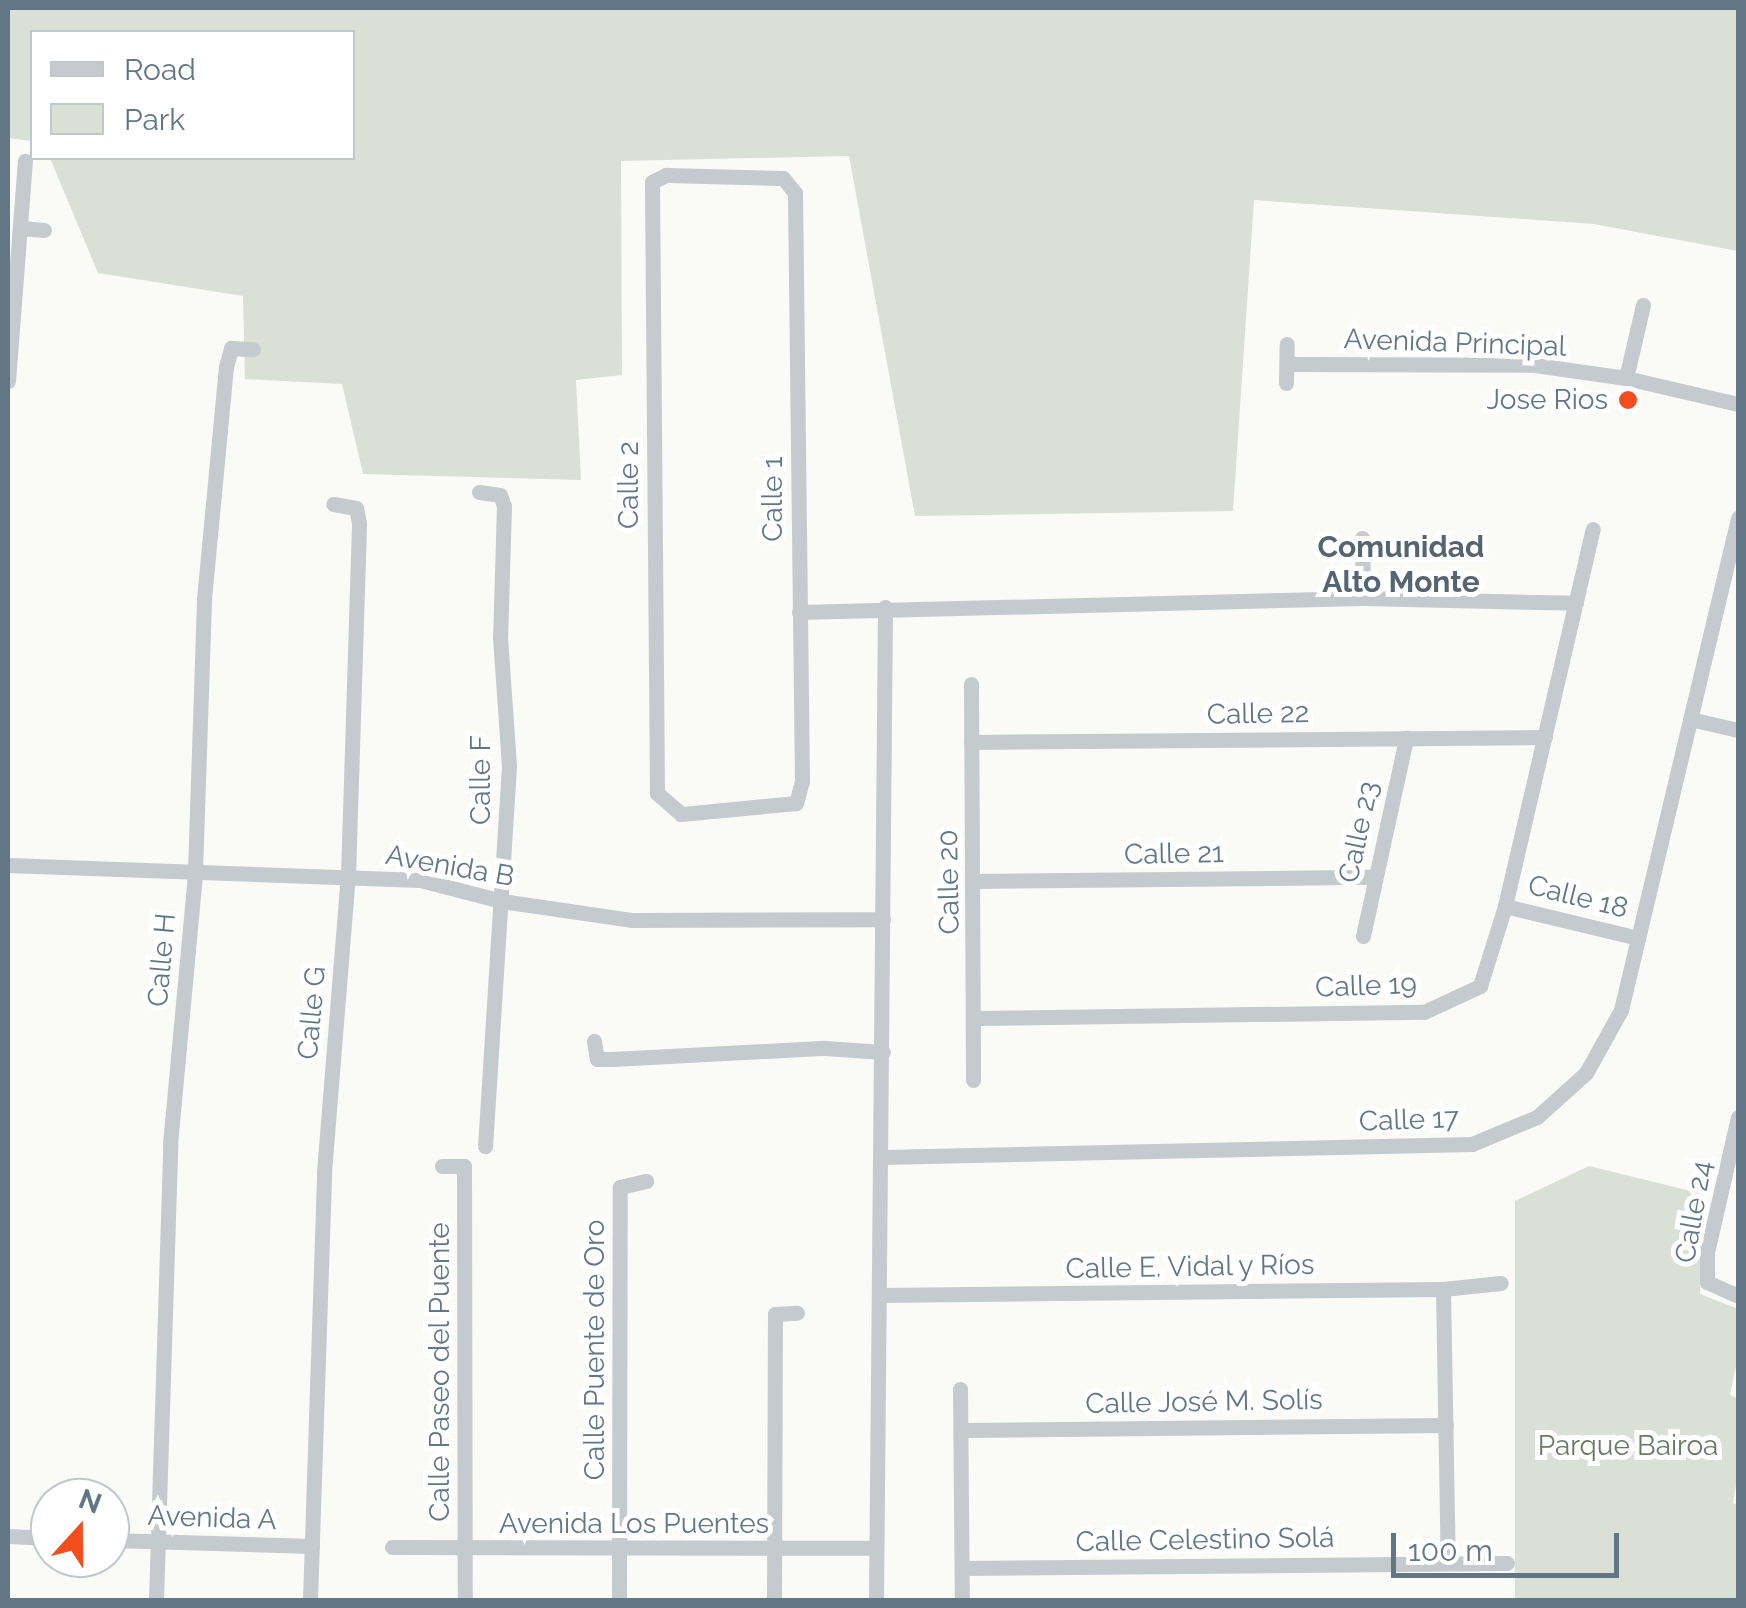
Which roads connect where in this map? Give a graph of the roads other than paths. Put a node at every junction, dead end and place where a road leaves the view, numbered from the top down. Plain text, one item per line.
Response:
1 (25, 162) dead end
2 (796, 194) joint
3 (20, 228) junction
4 (44, 230) dead end
5 (1644, 305) dead end
6 (1287, 344) dead end
7 (253, 349) dead end
8 (1287, 364) junction
9 (1626, 378) junction
10 (8, 381) edge
11 (1286, 383) dead end
12 (1738, 404) edge
13 (480, 492) dead end
14 (333, 504) dead end
15 (1738, 518) edge
16 (1593, 529) dead end
17 (1362, 538) dead end
18 (1731, 586) edge
19 (1364, 598) junction
20 (1576, 603) junction
21 (886, 608) junction
22 (799, 612) junction
23 (970, 684) dead end
24 (1690, 719) junction
25 (1738, 730) edge
26 (1545, 737) junction
27 (1406, 738) junction
28 (971, 742) junction
29 (796, 802) joint
30 (8, 865) edge
31 (195, 872) junction
32 (348, 876) junction
33 (1375, 877) junction
34 (974, 881) junction
35 (502, 901) junction
36 (1505, 906) junction
37 (884, 919) junction
38 (1363, 936) dead end
39 (1638, 938) junction
40 (975, 1018) junction
41 (594, 1041) dead end
42 (883, 1052) junction
43 (972, 1080) dead end
44 (1738, 1116) edge
45 (485, 1146) dead end
46 (882, 1157) junction
47 (442, 1166) dead end
48 (646, 1181) dead end
49 (1501, 1284) dead end
50 (1443, 1289) junction
51 (879, 1296) junction
52 (1738, 1296) edge
53 (797, 1314) dead end
54 (960, 1389) dead end
55 (1446, 1425) junction
56 (963, 1430) junction
57 (130, 1541) edge
58 (158, 1542) junction
59 (312, 1546) junction
60 (392, 1547) dead end
61 (876, 1548) junction
62 (465, 1549) junction
63 (774, 1549) junction
64 (620, 1550) junction
65 (1448, 1562) junction
66 (1507, 1563) dead end
67 (964, 1568) junction
68 (156, 1600) edge
69 (310, 1600) edge
70 (464, 1600) edge
71 (620, 1600) edge
72 (774, 1600) edge
73 (876, 1600) edge
74 (962, 1600) edge

1 - 3 street
2 - 22 street, Calle 1
2 - 29 street, Calle 2
3 - 4 street
3 - 10 street
5 - 9 street
6 - 8 street
7 - 31 street, Calle H
8 - 9 street, Avenida Principal
8 - 11 street
9 - 12 street, Avenida Principal
13 - 35 street, Calle F
14 - 32 street, Calle G
15 - 18 street, Calle 17
16 - 20 street, Calle 19
17 - 19 street
18 - 24 street, Calle 17
19 - 20 street
19 - 21 street
20 - 26 street, Calle 19
21 - 22 street
21 - 37 street
22 - 29 street, Calle 1
23 - 28 street, Calle 20
24 - 25 street
24 - 39 street, Calle 17
26 - 27 street, Calle 22
26 - 36 street, Calle 19
27 - 28 street, Calle 22
27 - 33 street, Calle 23
28 - 34 street, Calle 20
30 - 31 street, Avenida B
31 - 32 street, Avenida B
31 - 58 street, Calle H
32 - 35 street, Avenida B
32 - 59 street, Calle G
33 - 34 street, Calle 21
33 - 38 street, Calle 23
34 - 40 street, Calle 20
35 - 37 street, Avenida B
35 - 45 street, Calle F
36 - 39 street, Calle 18
36 - 40 street, Calle 19
37 - 42 street
39 - 46 street, Calle 17
40 - 43 street, Calle 20
41 - 42 street
42 - 46 street
44 - 52 street, Calle 24
46 - 51 street
47 - 62 street, Calle Paseo del Puente
48 - 64 street, Calle Puente de Oro
49 - 50 street, Calle E. Vidal y Ríos
50 - 51 street, Calle E. Vidal y Ríos
50 - 55 street
51 - 61 street
53 - 63 street
54 - 56 street
55 - 56 street, Calle José M. Solís
55 - 65 street
56 - 67 street
57 - 58 street, Avenida A
58 - 59 street, Avenida A
58 - 68 street, Calle H
59 - 69 street, Calle G
60 - 62 street, Avenida Los Puentes
61 - 63 street, Avenida Los Puentes
61 - 73 street
62 - 64 street, Avenida Los Puentes
62 - 70 street, Calle Paseo del Puente
63 - 64 street, Avenida Los Puentes
63 - 72 street
64 - 71 street, Calle Puente de Oro
65 - 66 street, Calle Celestino Solá
65 - 67 street, Calle Celestino Solá
67 - 74 street

